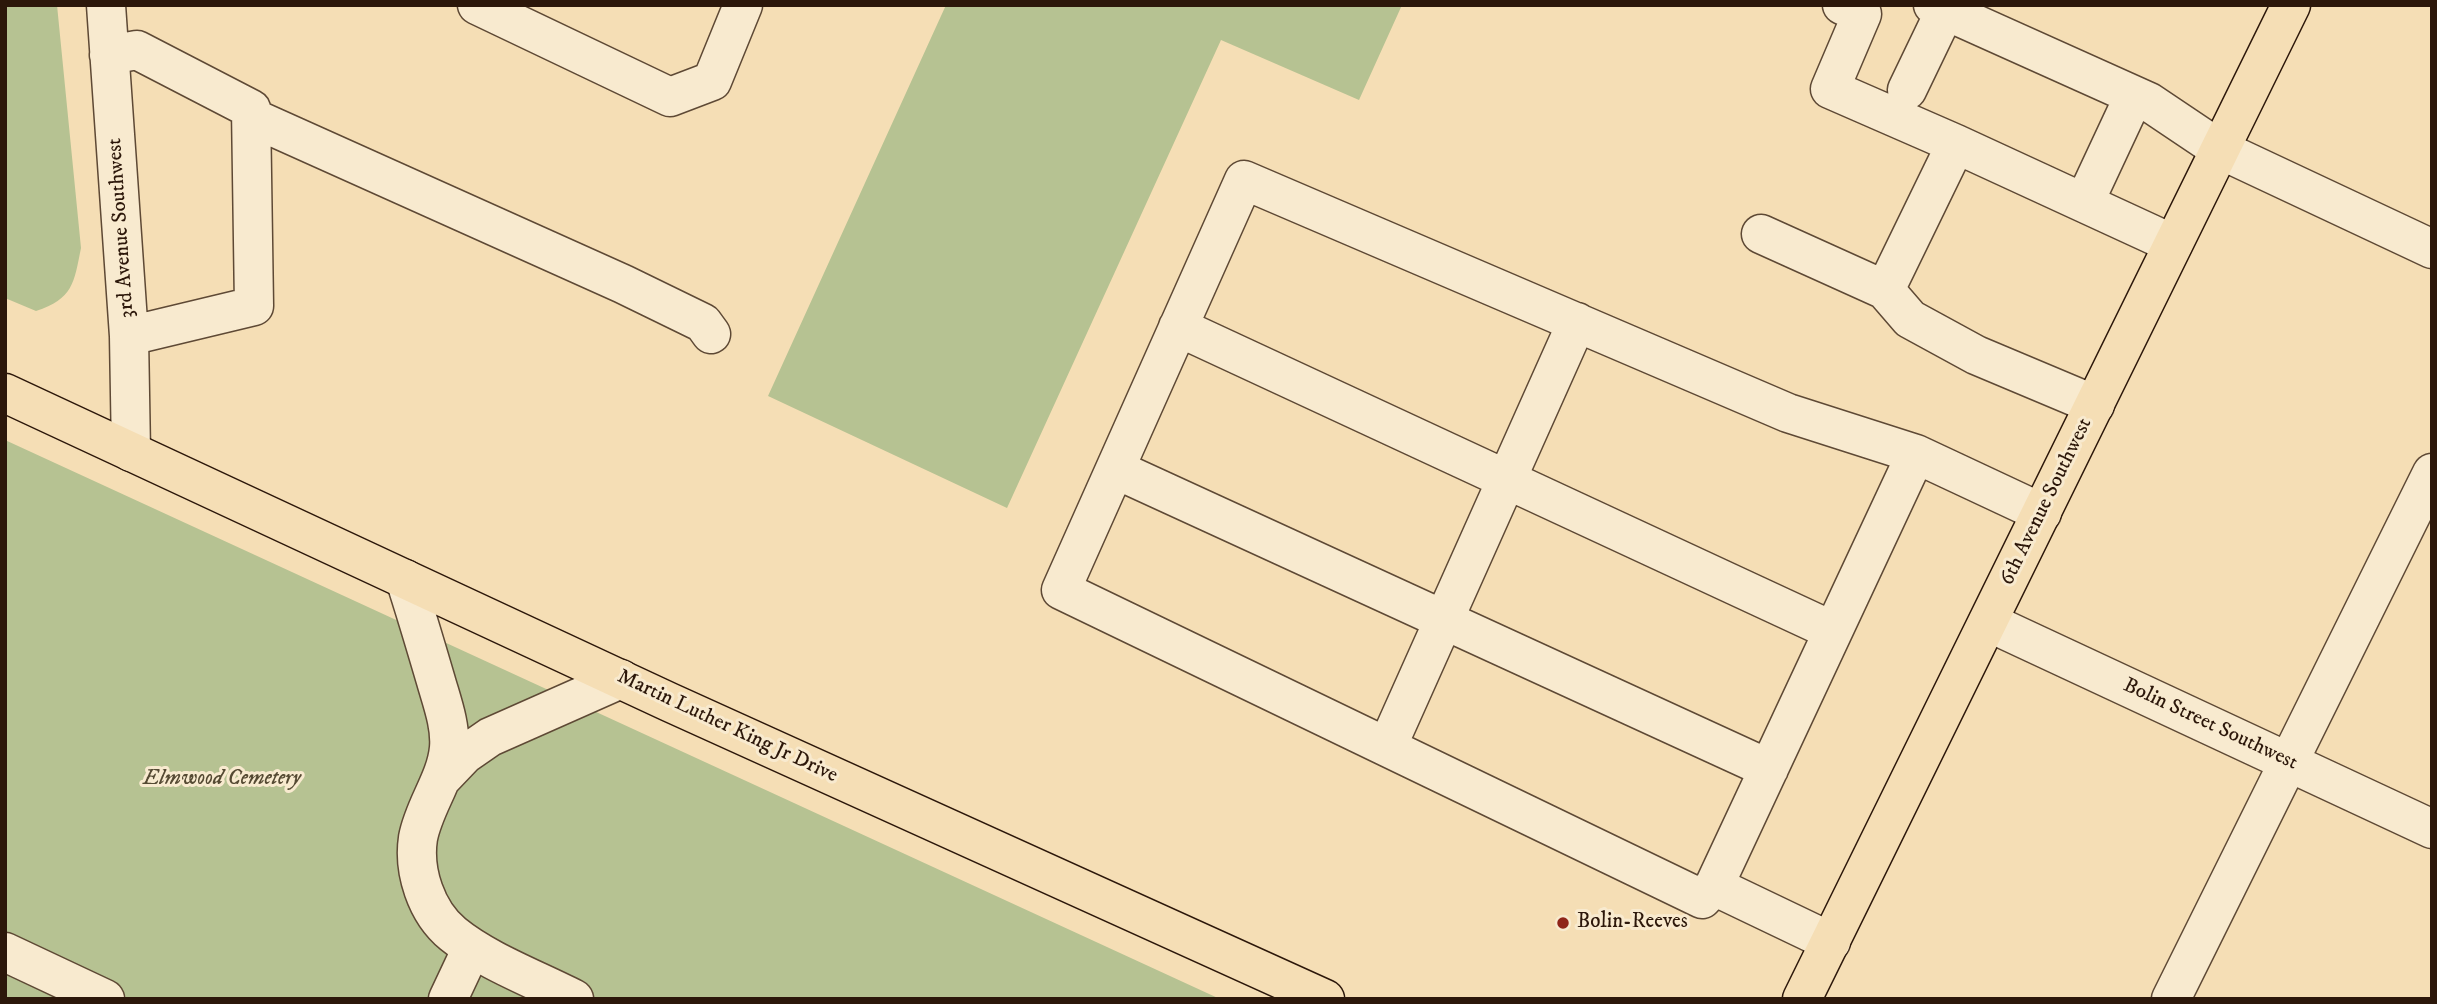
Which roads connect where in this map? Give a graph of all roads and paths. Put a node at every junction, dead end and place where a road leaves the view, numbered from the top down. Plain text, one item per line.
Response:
1 (106, 5) edge
2 (477, 5) edge
3 (743, 5) edge
4 (1842, 5) edge
5 (2291, 5) edge
6 (1939, 8) edge
7 (109, 55) junction
8 (1907, 90) dead end
9 (2134, 96) junction
10 (251, 117) junction
11 (1956, 144) junction
12 (2220, 149) junction
13 (2084, 203) junction
14 (1761, 234) dead end
15 (2173, 244) junction
16 (2432, 249) edge
17 (1885, 290) junction
18 (1577, 322) junction
19 (1178, 327) junction
20 (711, 334) dead end
21 (129, 336) junction
22 (5, 393) edge
23 (2095, 405) junction
24 (131, 452) junction
25 (1916, 454) junction
26 (1115, 469) junction
27 (2432, 473) edge
28 (1508, 480) junction
29 (2042, 513) junction
30 (405, 579) junction
31 (1444, 621) junction
32 (1988, 622) junction
33 (1833, 631) junction
34 (621, 679) junction
35 (1387, 747) junction
36 (2290, 763) junction
37 (1769, 769) junction
38 (442, 778) junction
39 (2432, 829) edge
40 (1714, 886) junction
41 (1830, 942) junction
42 (472, 948) junction
43 (5, 952) edge
44 (105, 999) edge
45 (448, 999) edge
46 (574, 999) edge
47 (1325, 999) edge
48 (1802, 999) edge
49 (2171, 999) edge

1 - 7 street, 3rd Avenue Southwest
2 - 3 street
4 - 11 street
5 - 12 main road, 6th Avenue Southwest
6 - 8 street
6 - 9 street
7 - 10 street
7 - 21 street, 3rd Avenue Southwest
9 - 12 street
9 - 13 street
10 - 20 street
10 - 21 street
11 - 13 street
11 - 17 street
12 - 15 main road, 6th Avenue Southwest
12 - 16 street
13 - 15 street
14 - 17 street
15 - 23 main road, 6th Avenue Southwest
17 - 23 street
18 - 19 street
18 - 25 street
18 - 28 street
19 - 26 street
19 - 28 street
21 - 24 street, 3rd Avenue Southwest
22 - 24 main road, Martin Luther King Jr Drive
23 - 29 main road, 6th Avenue Southwest
24 - 30 main road, Martin Luther King Jr Drive
25 - 29 street
25 - 33 street
26 - 31 street
26 - 35 street
27 - 36 street
28 - 31 street
28 - 33 street
29 - 32 main road, 6th Avenue Southwest
30 - 34 main road, Martin Luther King Jr Drive
30 - 38 street
31 - 35 street
31 - 37 street
32 - 36 street, Bolin Street Southwest
32 - 41 main road, 6th Avenue Southwest
33 - 37 street
34 - 38 street
34 - 47 main road, Martin Luther King Jr Drive
35 - 40 street
36 - 39 street, Bolin Street Southwest
36 - 49 street
37 - 40 street
38 - 42 street
40 - 41 street
41 - 48 main road, 6th Avenue Southwest
42 - 45 street
42 - 46 street
43 - 44 street

